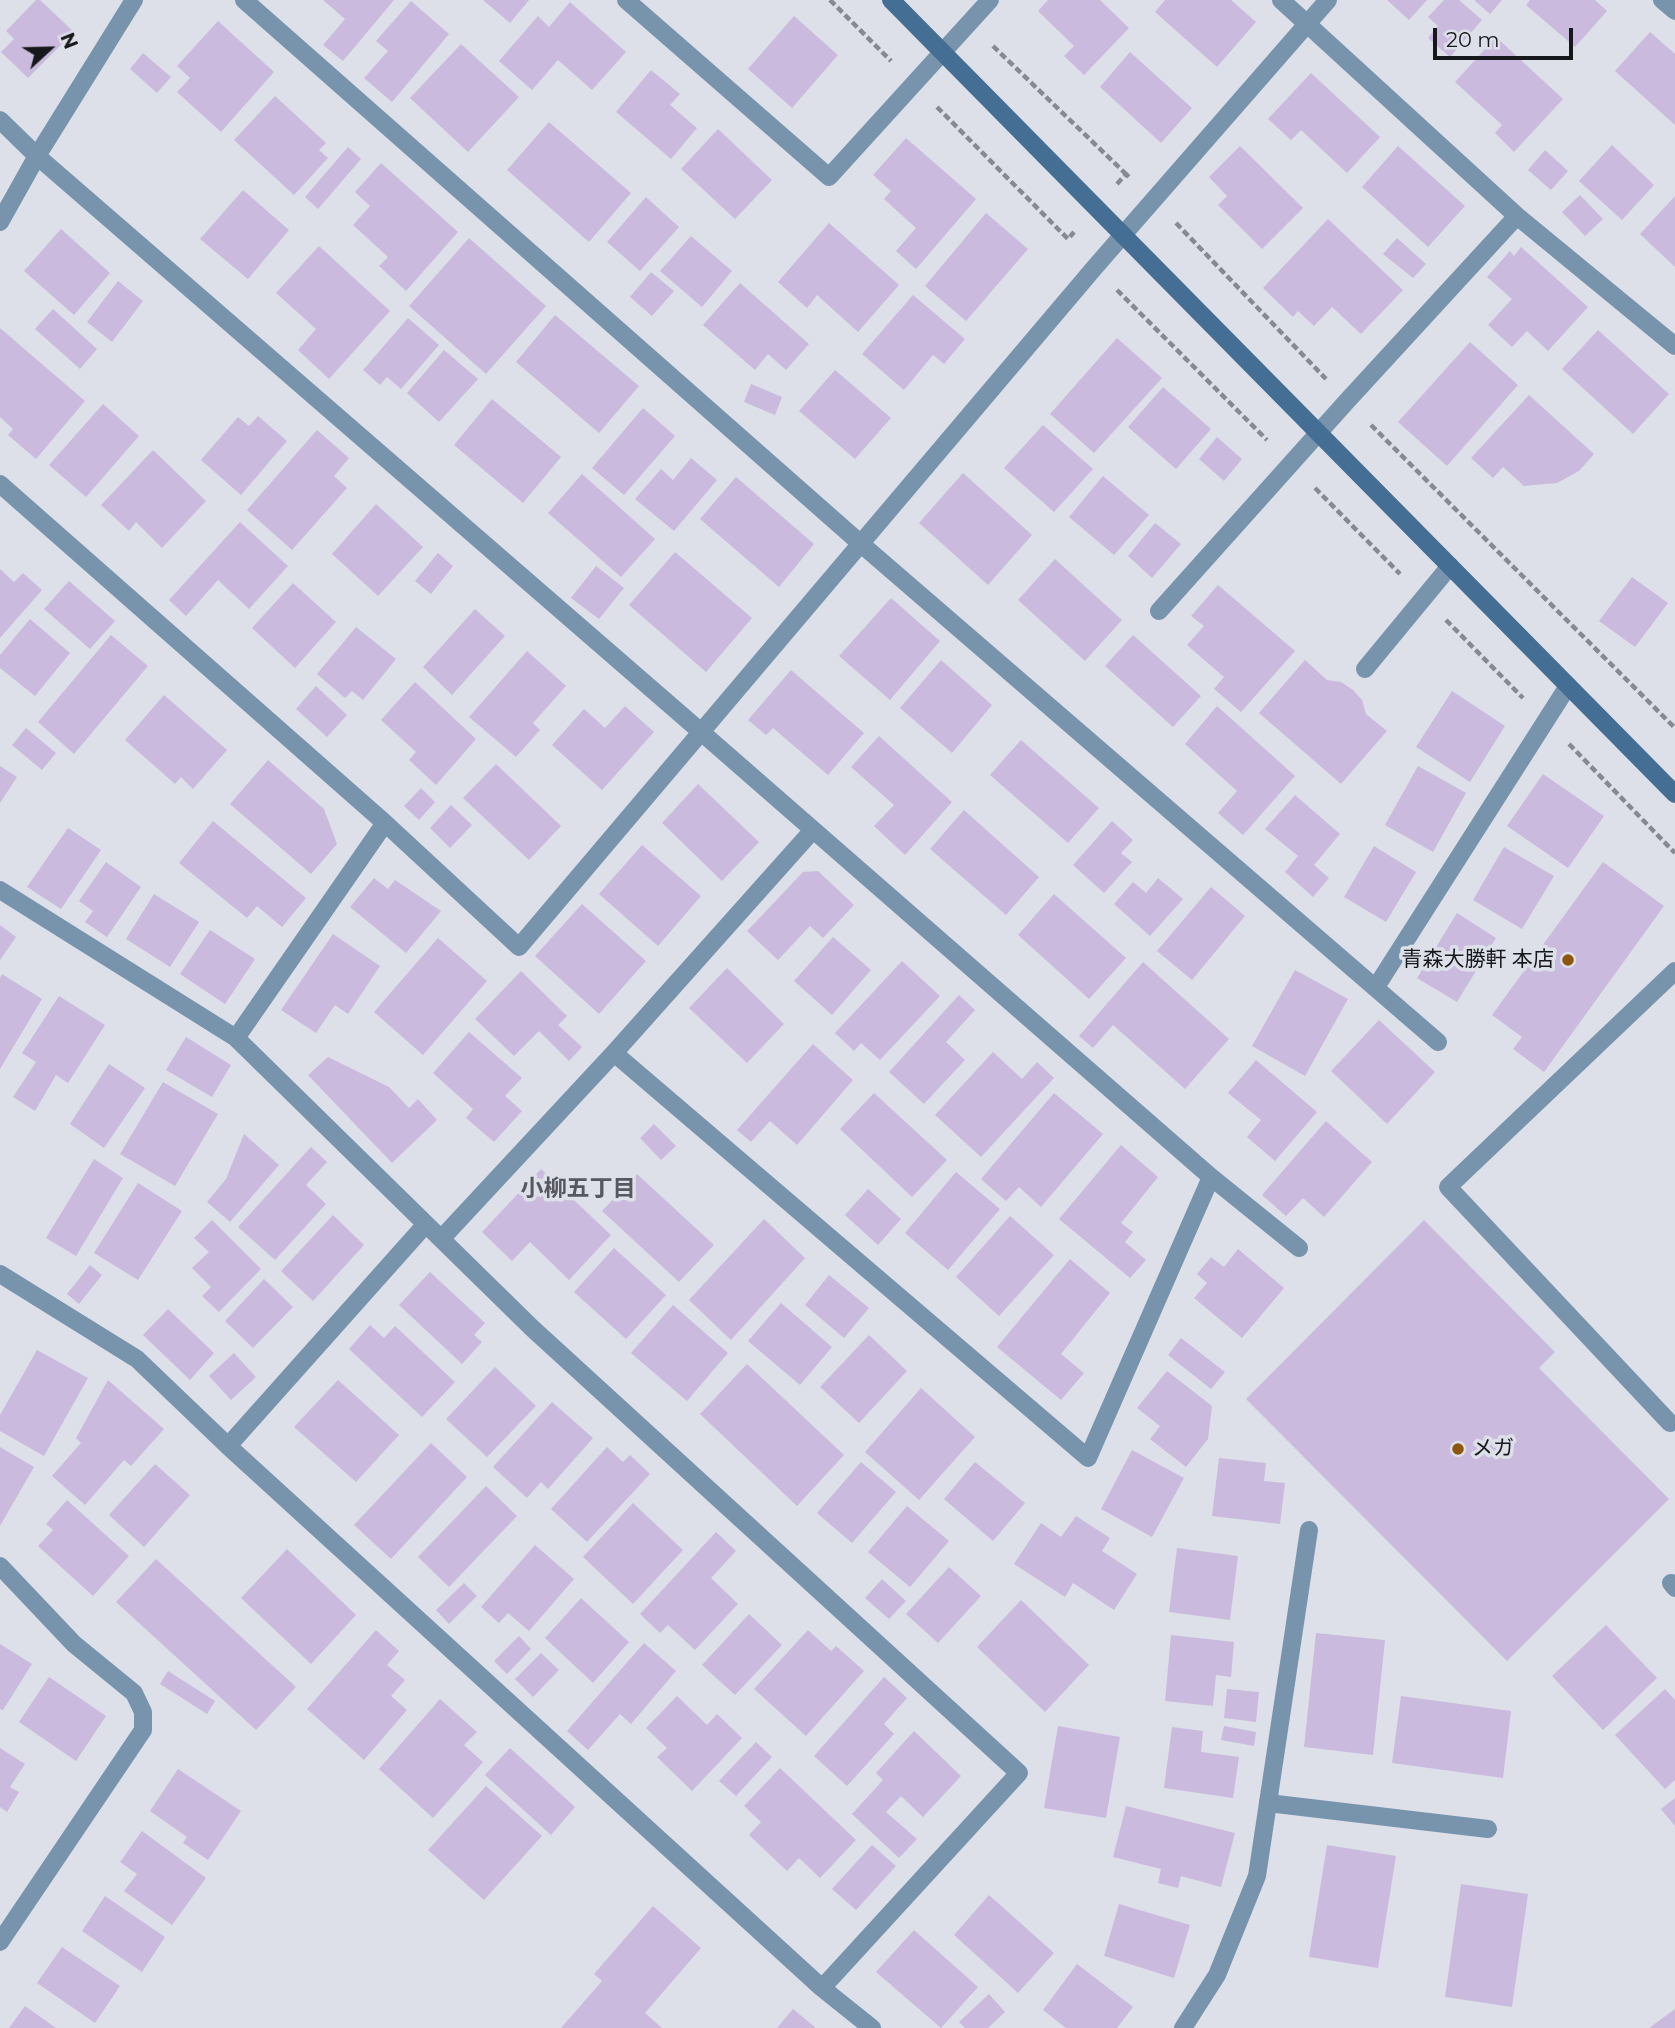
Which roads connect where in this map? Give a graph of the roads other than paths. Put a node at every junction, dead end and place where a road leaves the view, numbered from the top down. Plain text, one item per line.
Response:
1 (134, 0) edge
2 (244, 0) edge
3 (626, 0) edge
4 (891, 0) edge
5 (990, 0) edge
6 (1280, 0) edge
7 (1328, 0) edge
8 (1662, 0) edge
9 (1675, 11) edge
10 (1308, 24) junction
11 (944, 53) junction
12 (0, 120) edge
13 (37, 156) junction
14 (1517, 216) junction
15 (0, 222) edge
16 (1123, 234) junction
17 (1675, 346) edge
18 (1318, 432) junction
19 (0, 484) edge
20 (860, 543) junction
21 (1450, 566) junction
22 (1159, 611) dead end
23 (1365, 669) dead end
24 (1568, 686) junction
25 (700, 731) junction
26 (1675, 794) edge
27 (385, 822) junction
28 (813, 830) junction
29 (0, 890) edge
30 (1675, 971) edge
31 (1376, 987) junction
32 (236, 1038) junction
33 (1438, 1042) dead end
34 (614, 1053) junction
35 (1211, 1177) junction
36 (426, 1224) junction
37 (441, 1239) junction
38 (1299, 1248) dead end
39 (0, 1274) edge
40 (1670, 1423) dead end
41 (228, 1446) junction
42 (1309, 1530) dead end
43 (0, 1566) edge
44 (1268, 1803) junction
45 (1488, 1829) dead end
46 (0, 1942) edge
47 (822, 1988) junction
48 (872, 2028) edge
49 (1183, 2028) edge

1 - 13 street
2 - 20 street
3 - 11 street
4 - 11 street
5 - 11 street
6 - 10 street
7 - 10 street
8 - 9 street
10 - 14 street
10 - 16 street
11 - 16 street
12 - 13 street
13 - 15 street
13 - 25 street
14 - 17 street
14 - 18 street
16 - 18 street
16 - 20 street
18 - 21 street
18 - 22 street
19 - 27 street
20 - 25 street
20 - 31 street
21 - 23 street
21 - 24 street
24 - 26 street
24 - 31 street
25 - 27 street
25 - 28 street
27 - 32 street
28 - 34 street
28 - 35 street
29 - 32 street
30 - 40 street
31 - 33 street
32 - 36 street
34 - 35 street
34 - 37 street
35 - 38 street
36 - 37 street
36 - 41 street
37 - 47 street
39 - 41 street
41 - 47 street
42 - 44 street
43 - 46 street
44 - 45 street
44 - 49 street
47 - 48 street

